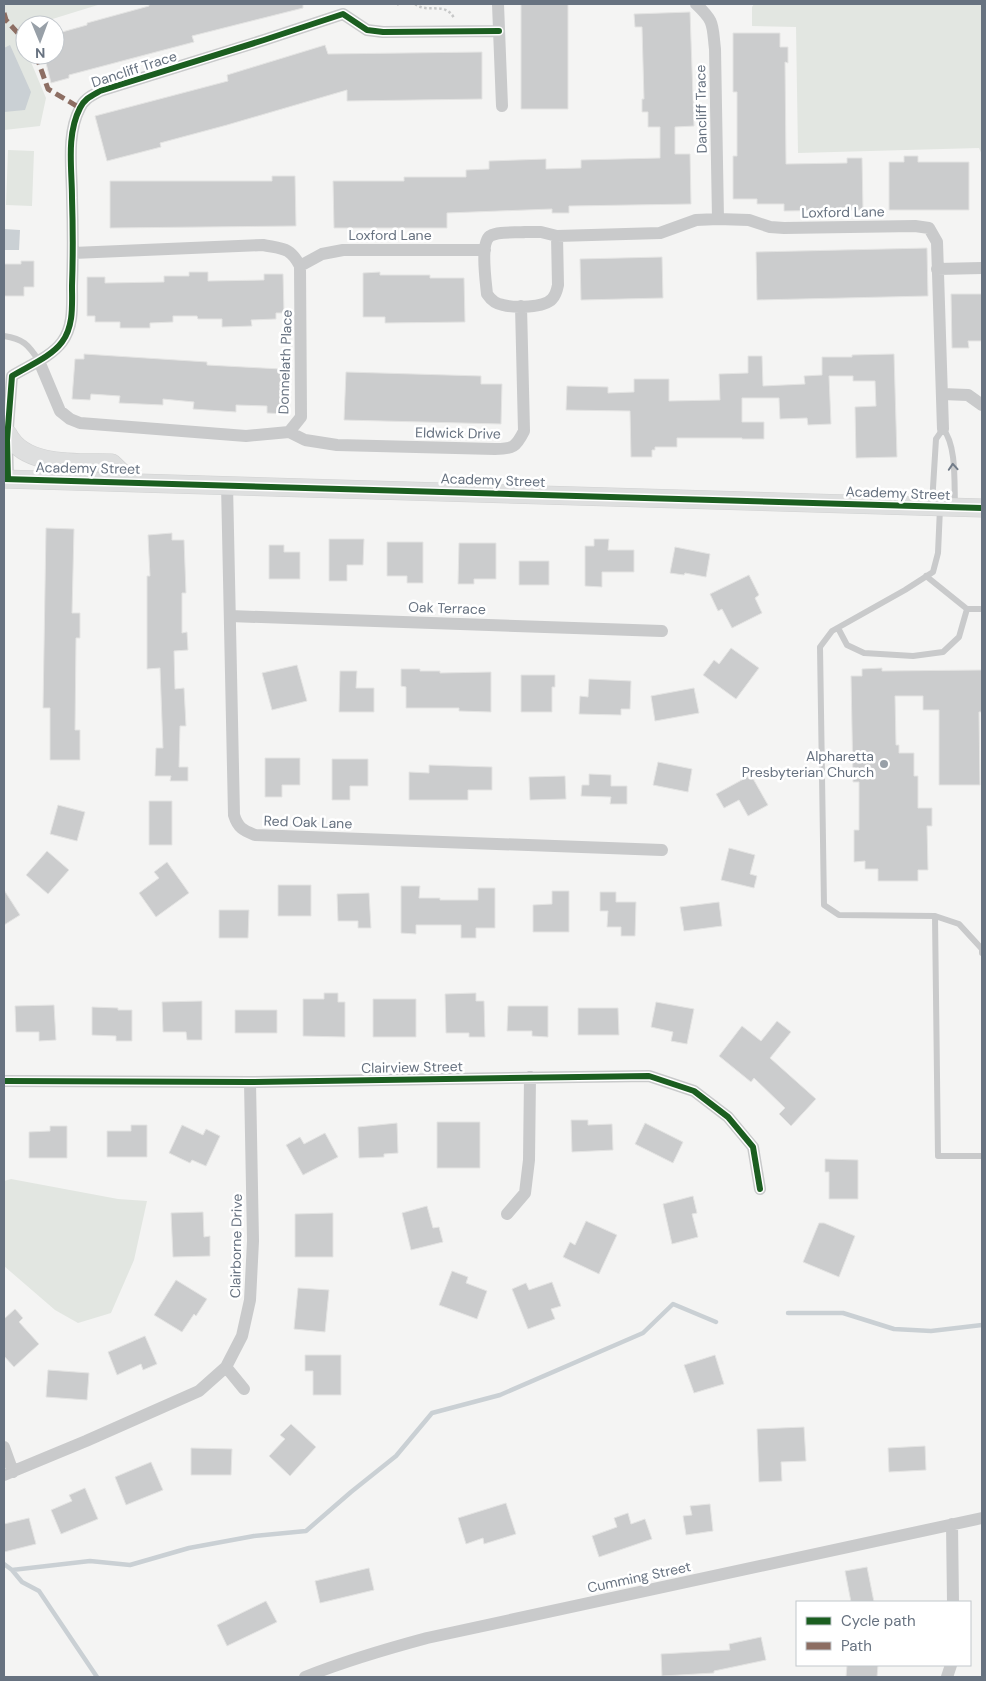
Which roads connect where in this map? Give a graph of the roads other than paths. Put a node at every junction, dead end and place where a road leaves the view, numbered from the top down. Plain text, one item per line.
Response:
1 (498, 4) edge
2 (696, 4) edge
3 (343, 9) edge
4 (499, 31) junction
5 (502, 106) dead end
6 (718, 219) junction
7 (557, 236) junction
8 (485, 250) junction
9 (73, 253) junction
10 (300, 266) junction
11 (982, 268) edge
12 (937, 269) junction
13 (521, 306) junction
14 (4, 336) edge
15 (38, 361) junction
16 (8, 376) edge
17 (942, 394) junction
18 (982, 405) edge
19 (7, 426) edge
20 (943, 429) junction
21 (289, 432) junction
22 (6, 479) edge
23 (131, 481) junction
24 (227, 484) junction
25 (943, 507) junction
26 (982, 508) edge
27 (926, 576) junction
28 (967, 609) junction
29 (982, 609) edge
30 (230, 616) junction
31 (838, 628) junction
32 (662, 631) dead end
33 (662, 850) dead end
34 (935, 916) junction
35 (982, 953) edge
36 (530, 1077) junction
37 (4, 1081) edge
38 (250, 1082) junction
39 (982, 1156) edge
40 (760, 1188) dead end
41 (507, 1214) dead end
42 (226, 1367) junction
43 (244, 1389) dead end
44 (4, 1447) edge
45 (8, 1473) edge
46 (982, 1518) edge
47 (952, 1524) junction
48 (953, 1601) edge
49 (305, 1677) edge

1 - 4 street
2 - 6 street, Dancliff Trace
3 - 4 street, Dancliff Trace
3 - 9 street, Dancliff Trace
4 - 5 street
6 - 7 street, Loxford Lane
6 - 12 street, Loxford Lane
7 - 8 street, Loxford Lane
7 - 13 street
8 - 10 street, Loxford Lane
8 - 13 street
9 - 10 street
9 - 15 street, Dancliff Trace
10 - 21 street, Donnelath Place
11 - 12 street
12 - 17 street, Loxford Lane
13 - 21 street, Eldwick Drive
14 - 15 lane
15 - 16 street, Dancliff Trace
15 - 21 street, Donnelath Place
16 - 19 street, Dancliff Trace
17 - 18 street
17 - 20 street, Loxford Lane
19 - 22 street, Dancliff Trace
19 - 23 street
20 - 25 lane
25 -> 20 lane
22 - 23 street, Academy Street
23 - 24 street, Academy Street
24 - 25 street, Academy Street
24 - 30 street, Red Oak Lane
25 - 26 street, Academy Street
25 - 27 lane
27 - 28 lane
27 - 31 lane
28 - 29 lane
28 - 31 lane
30 - 32 street, Oak Terrace
30 - 33 street, Red Oak Lane
31 - 34 lane
34 - 35 lane
34 - 39 lane
36 - 38 street, Clairview Street
36 - 40 street, Clairview Street
36 - 41 street
37 - 38 street, Clairview Street
38 - 42 street, Clairborne Drive
42 - 43 street
42 - 45 street, Clairborne Drive
44 - 45 street
46 - 47 street, Cumming Street
47 - 48 street
47 - 49 street, Cumming Street

